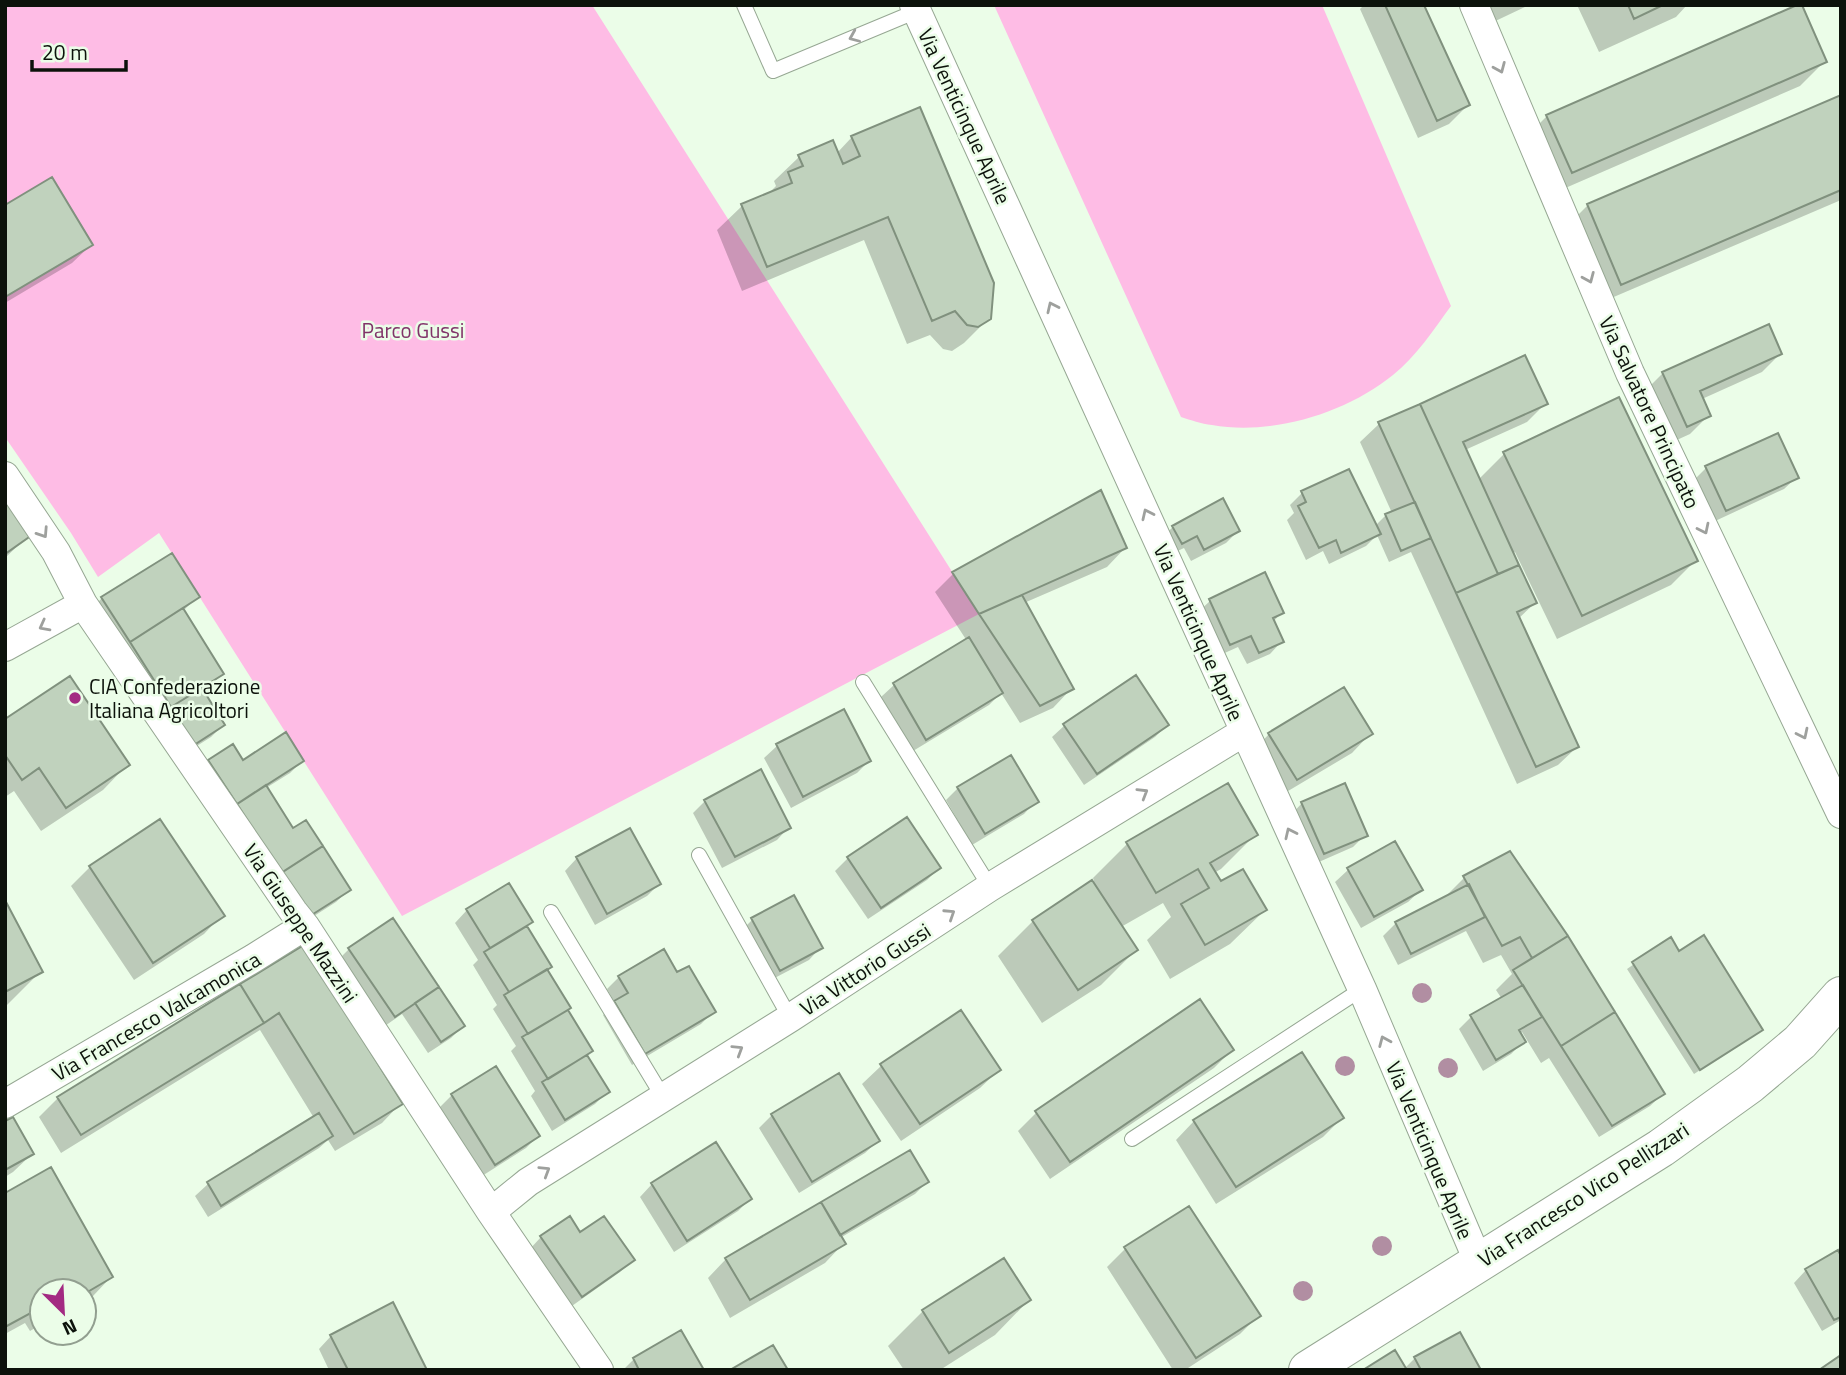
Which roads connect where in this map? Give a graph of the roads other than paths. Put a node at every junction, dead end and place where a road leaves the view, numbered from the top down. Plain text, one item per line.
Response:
1 (744, 5) edge
2 (1474, 5) edge
3 (916, 8) edge
4 (5, 476) edge
5 (83, 604) junction
6 (5, 647) edge
7 (863, 682) dead end
8 (1244, 732) junction
9 (1841, 814) edge
10 (699, 855) dead end
11 (989, 887) junction
12 (551, 912) dead end
13 (305, 926) junction
14 (1362, 989) junction
15 (1841, 996) edge
16 (790, 1018) junction
17 (663, 1097) junction
18 (5, 1104) edge
19 (1132, 1139) dead end
20 (491, 1212) junction
21 (1478, 1261) junction
22 (598, 1370) edge
23 (1308, 1370) edge

3 -> 1 lane
2 -> 9 street, Via Salvatore Principato
8 -> 3 street, Via Venticinque Aprile
4 -> 5 street, Via Giuseppe Mazzini
5 -> 6 street
5 - 13 street, Via Giuseppe Mazzini
7 - 11 lane
11 -> 8 street, Via Vittorio Gussi
14 -> 8 street, Via Venticinque Aprile
10 - 16 lane
16 -> 11 street, Via Vittorio Gussi
12 - 17 lane
13 - 18 street, Via Francesco Valcamonica
13 - 20 street, Via Giuseppe Mazzini
14 - 19 lane
21 -> 14 street, Via Venticinque Aprile
15 - 21 street, Via Francesco Vico Pellizzari
17 -> 16 street, Via Vittorio Gussi
20 -> 17 street, Via Vittorio Gussi
20 - 22 street, Via Giuseppe Mazzini
21 - 23 street, Via Francesco Vico Pellizzari

